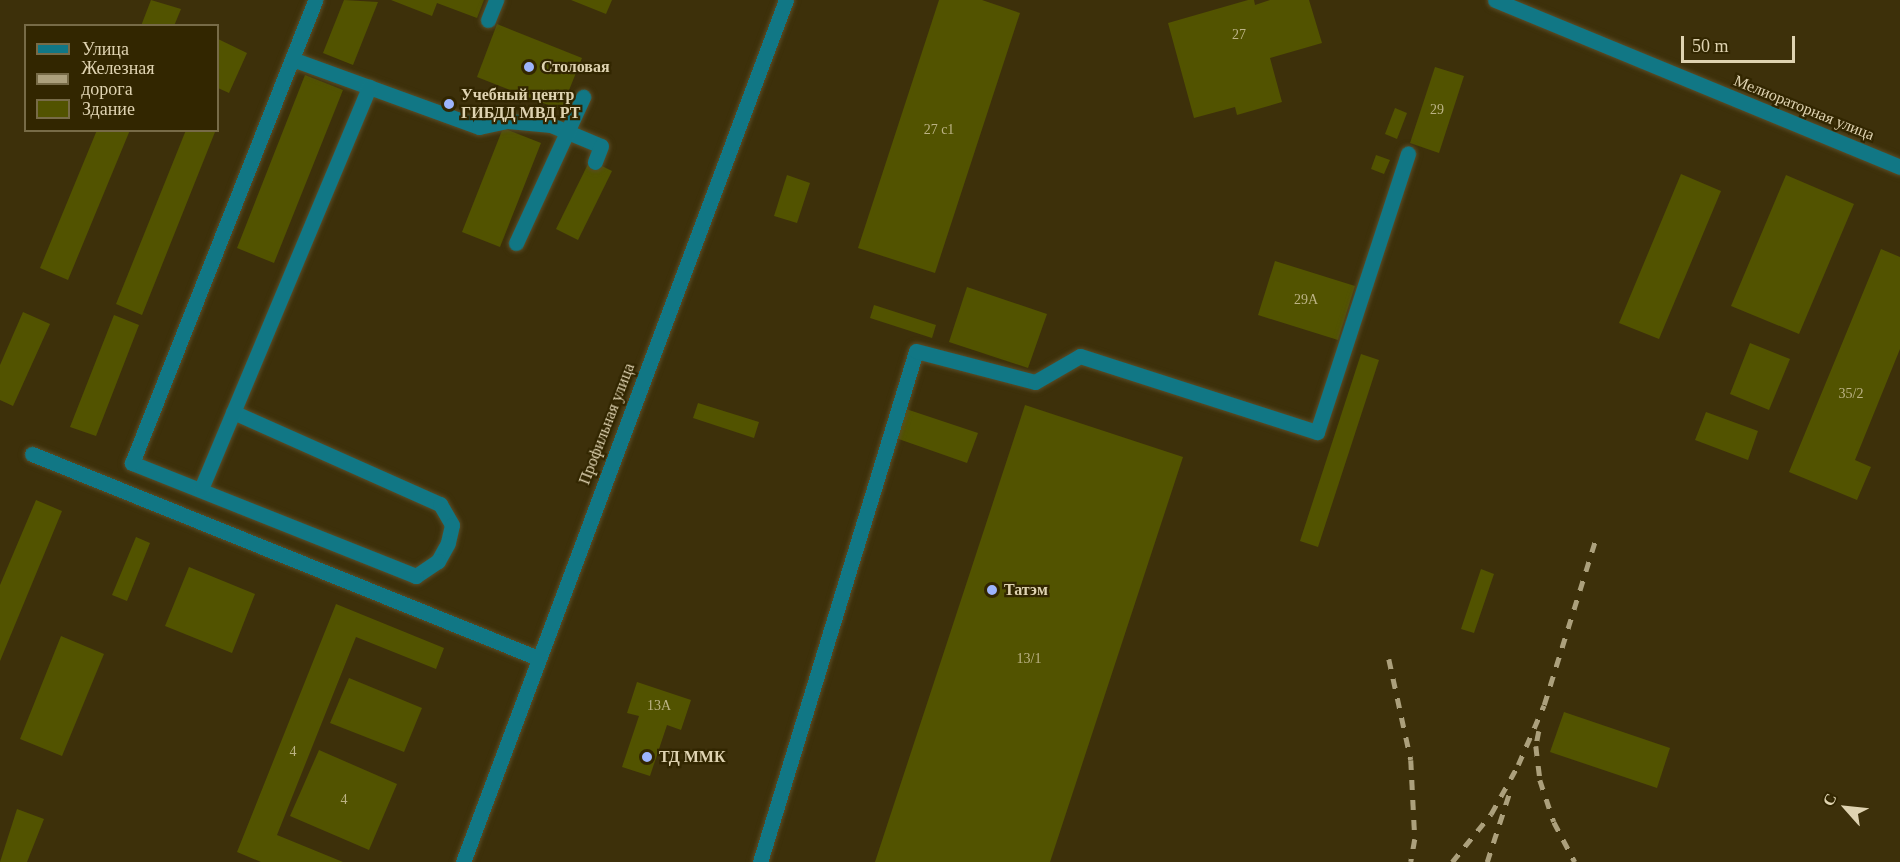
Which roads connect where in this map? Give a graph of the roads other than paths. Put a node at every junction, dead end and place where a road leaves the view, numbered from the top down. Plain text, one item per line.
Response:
1 (315, 0) edge
2 (496, 0) edge
3 (786, 0) edge
4 (1495, 0) edge
5 (488, 20) dead end
6 (292, 59) junction
7 (369, 87) junction
8 (583, 97) dead end
9 (566, 131) junction
10 (1408, 153) dead end
11 (595, 162) dead end
12 (1900, 167) edge
13 (516, 243) dead end
14 (233, 412) junction
15 (32, 454) dead end
16 (201, 489) junction
17 (538, 658) junction
18 (463, 862) edge
19 (760, 862) edge

1 - 6 street
2 - 5 street
3 - 17 street, Профильная улица
4 - 12 street, Мелиораторная улица
6 - 7 street
6 - 16 street
7 - 9 street
7 - 14 street
8 - 9 street
9 - 11 street
9 - 13 street
10 - 19 street
14 - 16 street
14 - 16 street
15 - 17 street
17 - 18 street, Профильная улица

